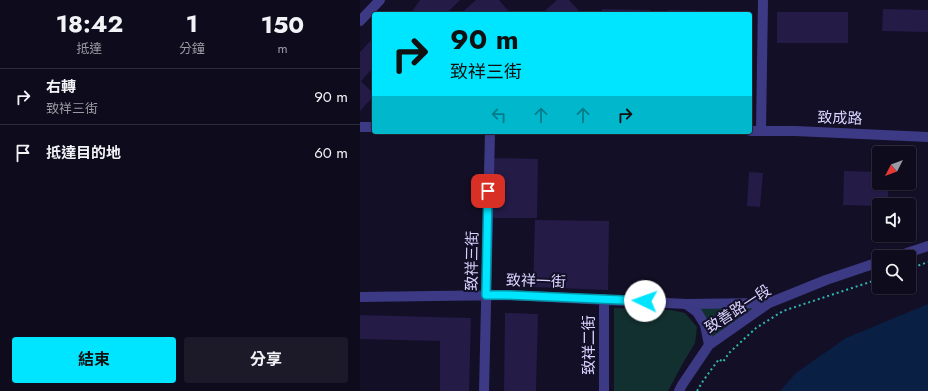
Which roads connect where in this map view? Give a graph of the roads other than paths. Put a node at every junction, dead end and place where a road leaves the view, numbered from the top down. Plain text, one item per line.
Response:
1 (380, 0) edge
2 (763, 0) edge
3 (360, 21) edge
4 (360, 127) edge
5 (372, 127) edge
6 (752, 132) edge
7 (761, 132) junction
8 (490, 134) edge
9 (928, 137) edge
10 (928, 246) edge
11 (916, 250) edge
12 (872, 264) edge
13 (486, 295) junction
14 (360, 297) edge
15 (604, 299) junction
16 (769, 303) junction
17 (686, 304) junction
18 (709, 345) junction
19 (484, 391) edge
20 (604, 391) edge
21 (679, 391) edge

1 - 3 street
2 - 7 street
4 - 5 street
6 - 7 street, 致成路
7 - 9 street, 致成路
8 - 13 street, 致祥三街
10 - 11 street
12 - 16 street, 致善路一段
13 - 14 street, 致祥一街
13 - 15 street, 致祥一街
13 - 19 street, 致祥三街
15 - 17 street, 致祥一街
15 - 20 street, 致祥二街
16 - 17 street, 致祥一街
16 - 18 street, 致善路一段
17 - 18 street
18 - 21 street, 致善路一段

